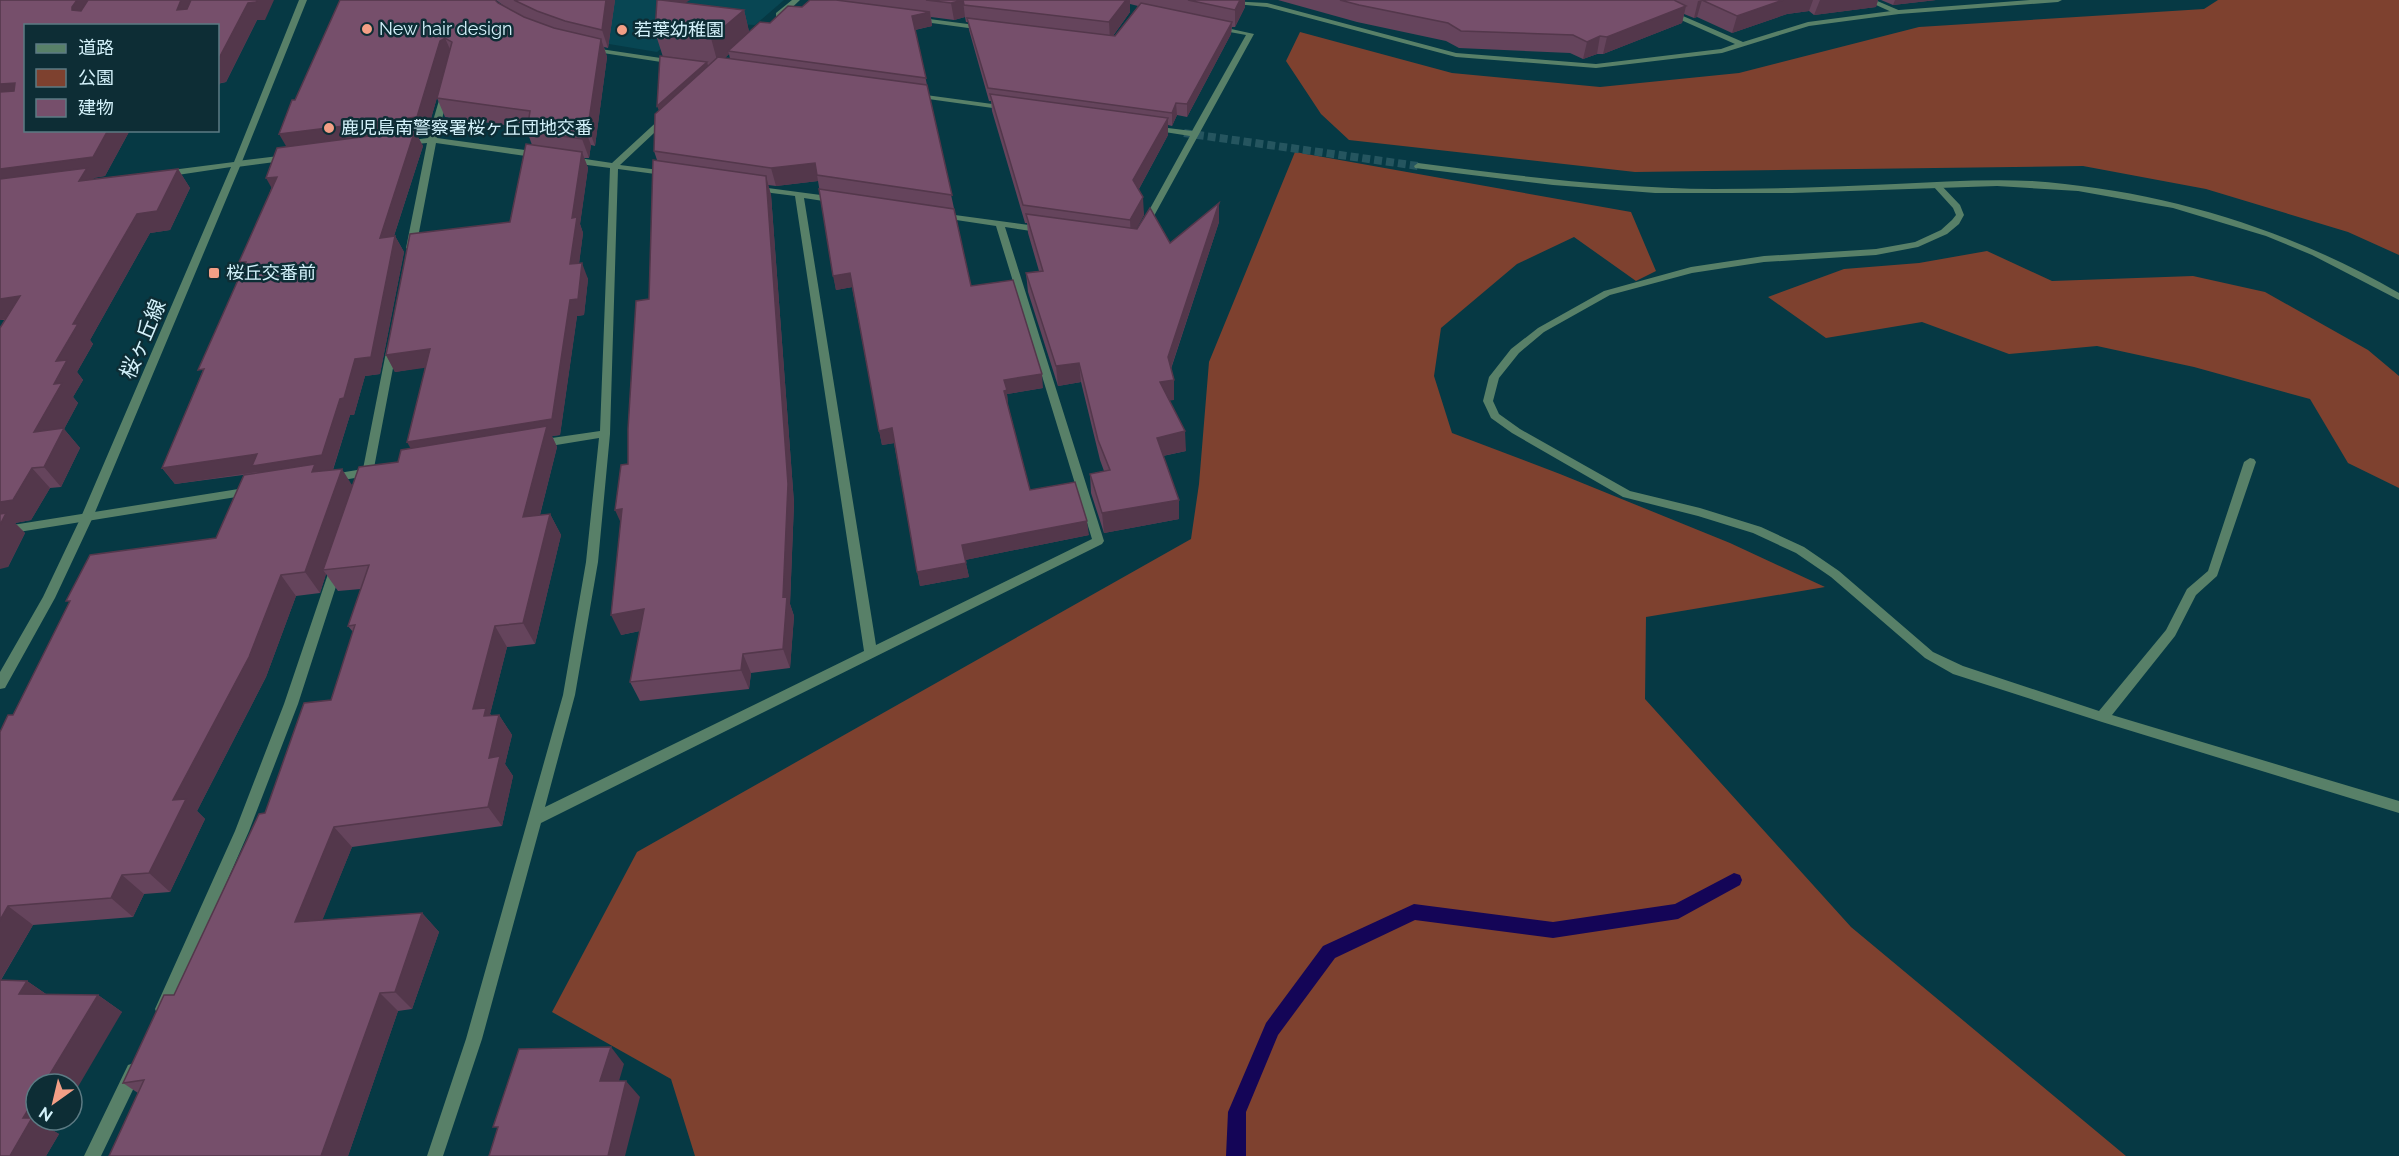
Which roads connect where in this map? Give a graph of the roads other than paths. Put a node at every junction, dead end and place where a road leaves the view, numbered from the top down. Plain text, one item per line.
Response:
1 (303, 0) edge
2 (1214, 0) edge
3 (1282, 0) edge
4 (1640, 0) edge
5 (1869, 0) edge
6 (2058, 0) edge
7 (797, 3) edge
8 (1267, 5) junction
9 (1899, 12) junction
10 (910, 19) edge
11 (1205, 25) edge
12 (768, 26) edge
13 (994, 29) edge
14 (1743, 45) junction
15 (584, 47) edge
16 (686, 64) edge
17 (448, 83) edge
18 (910, 95) edge
19 (679, 106) edge
20 (1017, 110) edge
21 (1148, 128) edge
22 (1195, 134) junction
23 (432, 140) junction
24 (399, 144) edge
25 (299, 156) edge
26 (546, 156) edge
27 (557, 158) edge
28 (237, 164) junction
29 (614, 166) junction
30 (1418, 166) tunnel mouth
31 (672, 175) edge
32 (149, 176) edge
33 (741, 185) edge
34 (1937, 186) junction
35 (799, 194) junction
36 (846, 201) edge
37 (929, 213) edge
38 (1000, 224) junction
39 (1056, 232) edge
40 (1140, 234) edge
41 (408, 266) edge
42 (2399, 297) edge
43 (395, 334) edge
44 (605, 434) junction
45 (522, 447) edge
46 (2250, 462) dead end
47 (374, 471) junction
48 (322, 479) edge
49 (264, 489) edge
50 (361, 494) edge
51 (87, 517) junction
52 (0, 531) edge
53 (339, 560) edge
54 (871, 654) junction
55 (0, 684) edge
56 (2102, 717) junction
57 (2399, 807) edge
58 (536, 819) junction
59 (158, 1019) edge
60 (139, 1061) edge
61 (92, 1156) edge
62 (435, 1156) edge

1 - 28 street, 桜ヶ丘線
2 - 8 street
3 - 8 street
4 - 14 street
5 - 9 street
6 - 9 street
7 - 12 street
8 - 14 street
9 - 14 street
10 - 13 street
11 - 22 street
15 - 16 street
17 - 23 street
18 - 20 street
19 - 29 street
21 - 22 street
22 - 40 street
23 - 24 street
23 - 26 street
23 - 41 street
25 - 28 street
27 - 29 street
28 - 32 street
28 - 51 street, 桜ヶ丘線
29 - 31 street
29 - 44 street
30 - 34 street
33 - 35 street
34 - 42 street
34 - 56 street
35 - 36 street
35 - 54 street
37 - 38 street
38 - 39 street
38 - 54 street
43 - 47 street
44 - 45 street
44 - 58 street
46 - 56 street
47 - 48 street
47 - 50 street
49 - 51 street
51 - 52 street
51 - 55 street, 桜ヶ丘線
53 - 59 street
54 - 58 street
56 - 57 street
58 - 62 street
60 - 61 street

